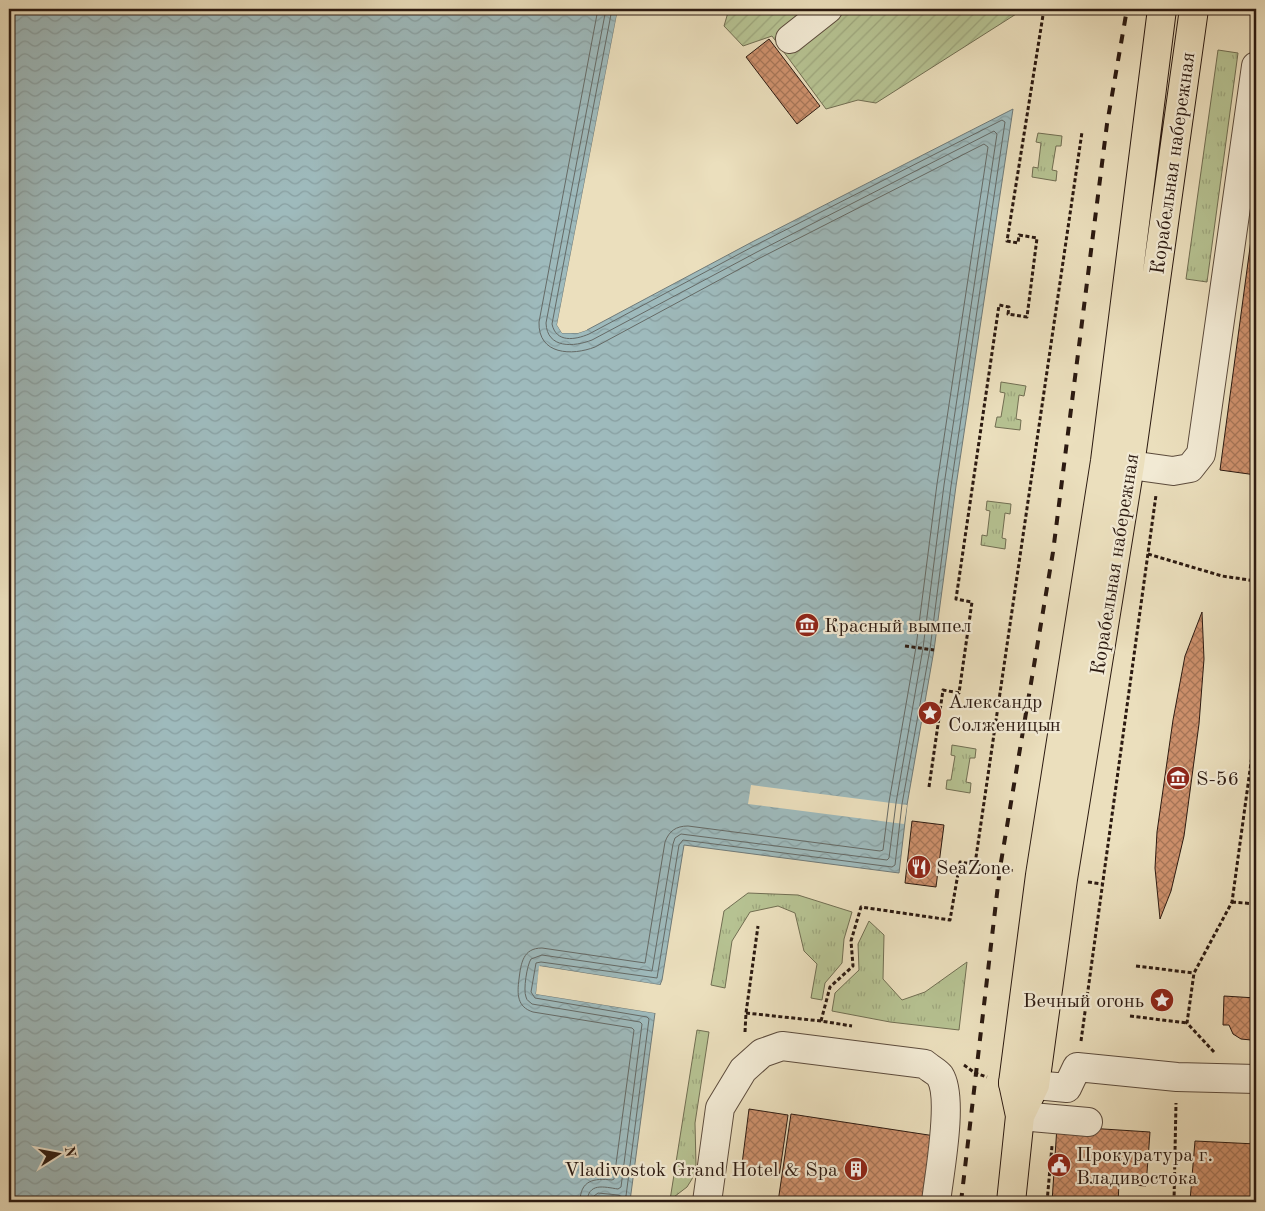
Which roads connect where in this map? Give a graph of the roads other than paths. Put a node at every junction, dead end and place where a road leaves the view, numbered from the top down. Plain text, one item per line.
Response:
1 (828, 9) edge
2 (1161, 15) edge
3 (1192, 17) edge
4 (790, 39) dead end
5 (1256, 66) edge
6 (1130, 465) junction
7 (1256, 1080) edge
8 (1024, 1084) junction
9 (1020, 1116) junction
10 (1088, 1122) dead end
11 (706, 1202) edge
12 (936, 1202) edge
13 (1011, 1202) edge

1 - 4 street
2 - 3 street
2 - 8 main road, Корабельная набережная
3 - 6 main road, Корабельная набережная
5 - 6 street
6 - 8 main road, Корабельная набережная
7 - 8 street
8 - 9 main road, Корабельная набережная
9 - 10 street
9 - 13 main road, Корабельная набережная
11 - 12 street

